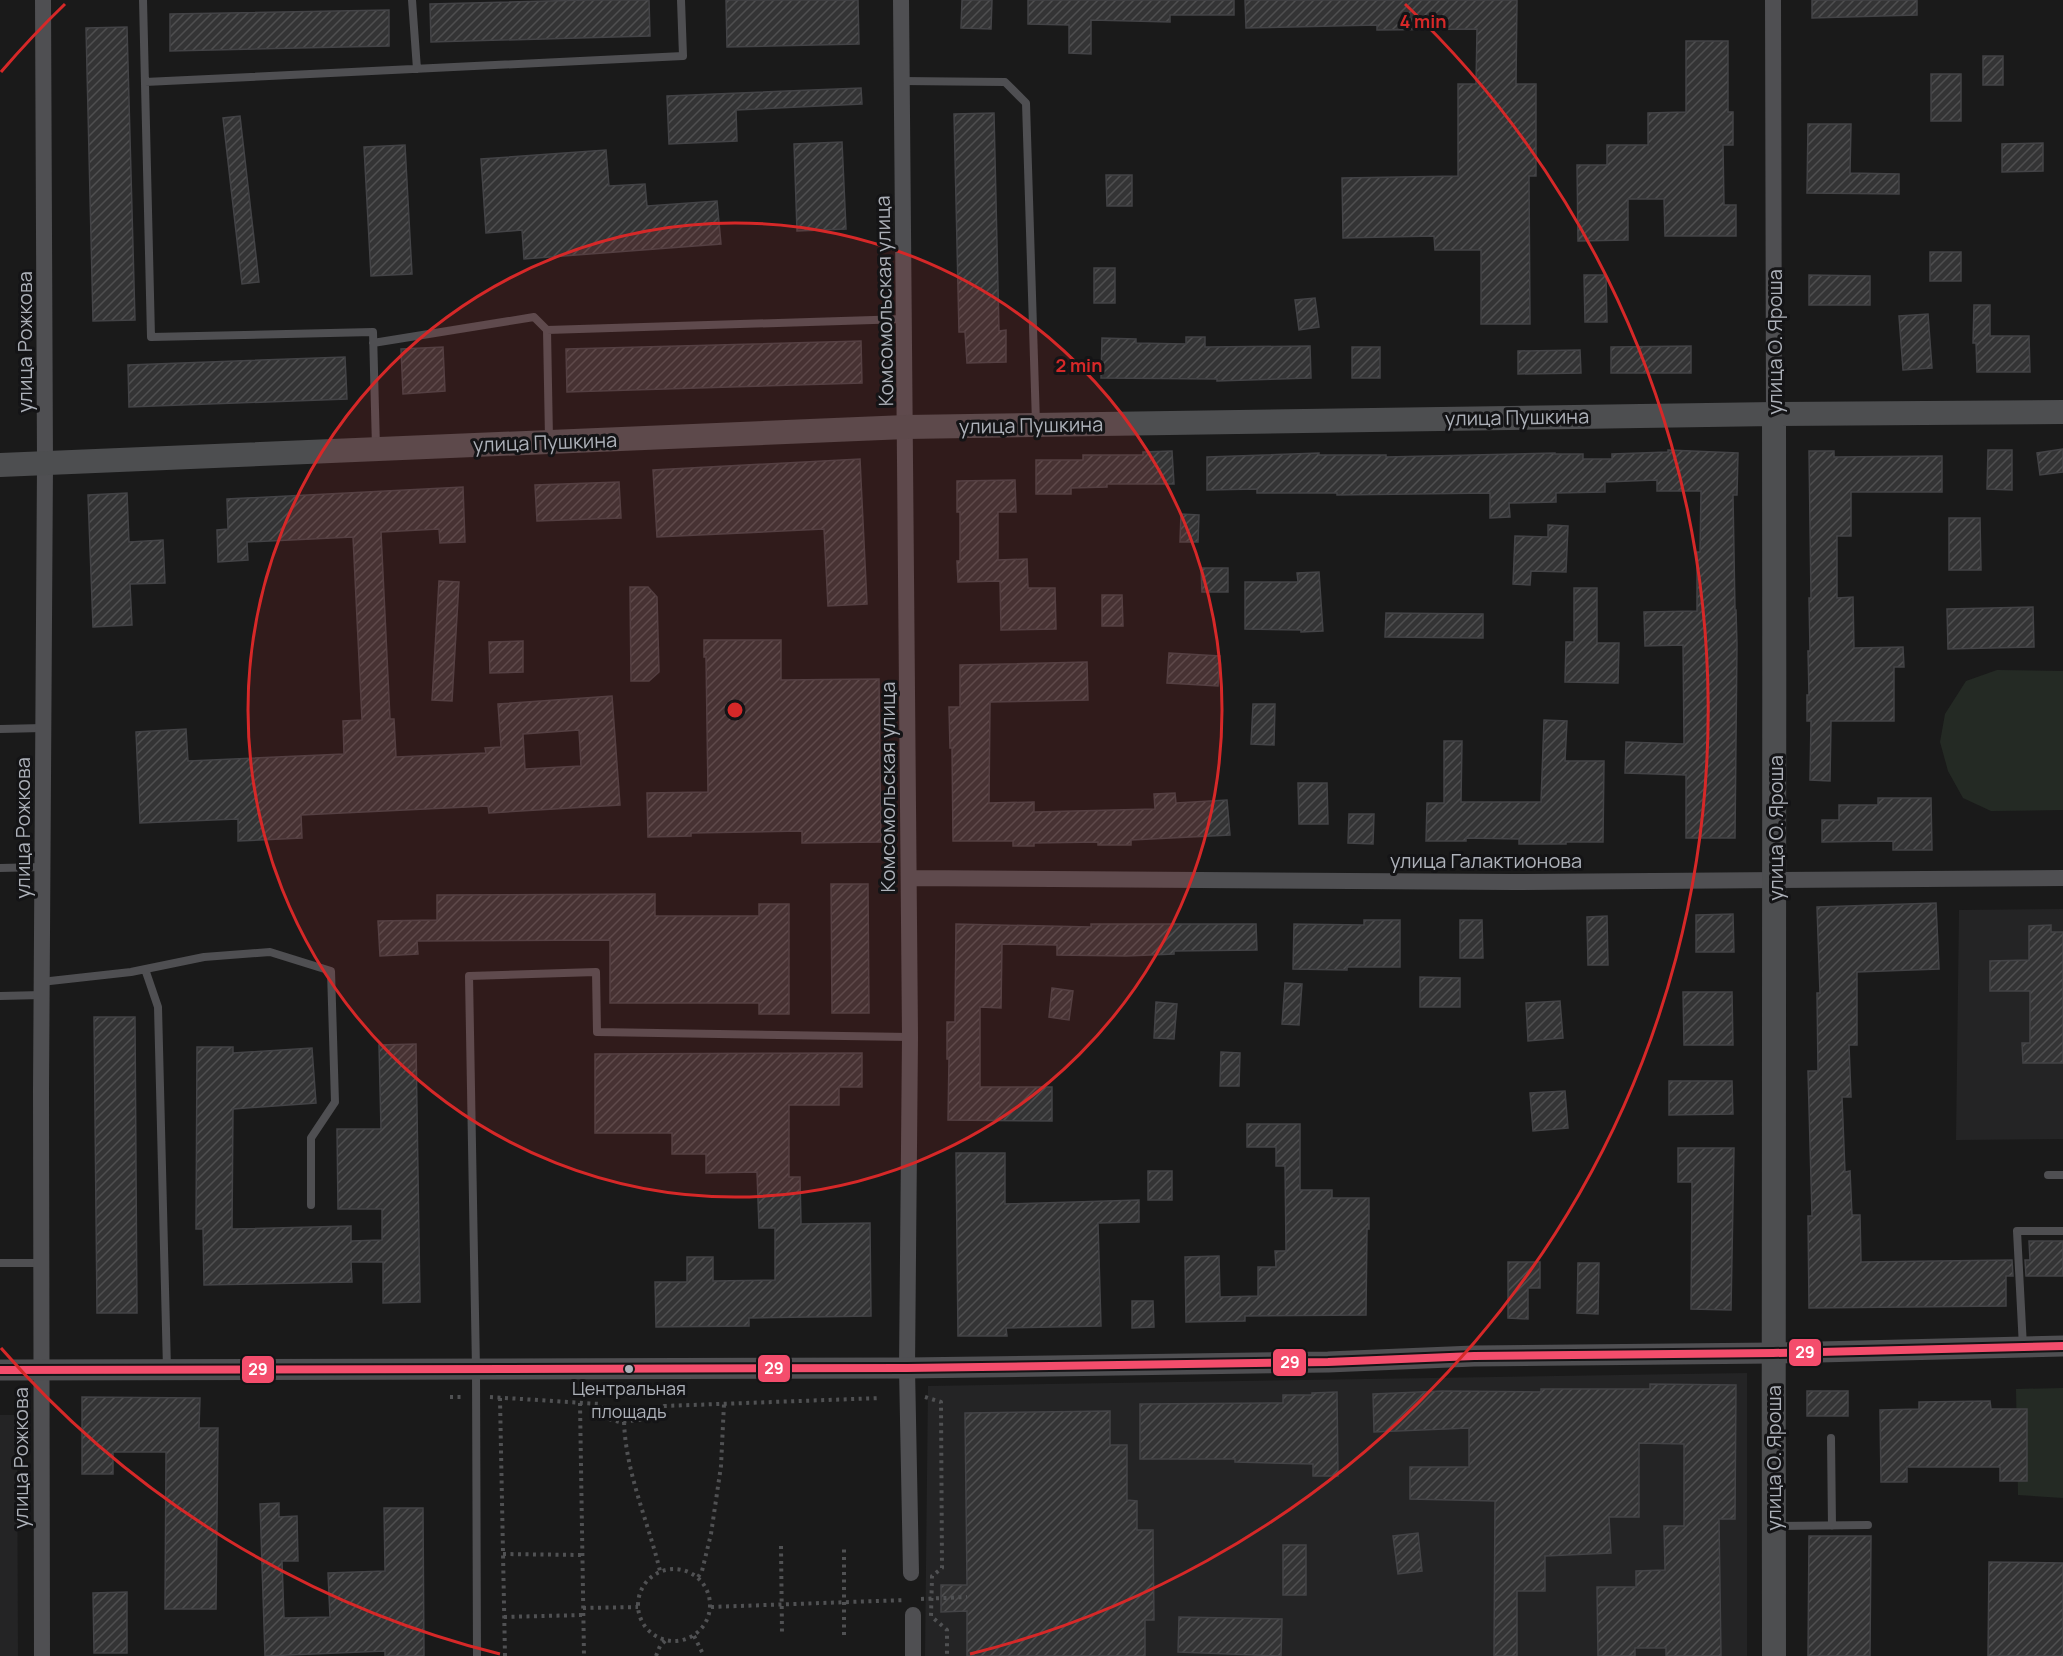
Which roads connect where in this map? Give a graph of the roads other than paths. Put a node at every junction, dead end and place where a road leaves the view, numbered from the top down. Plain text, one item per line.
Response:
1 (43, 0) edge
2 (143, 0) edge
3 (412, 0) edge
4 (681, 0) edge
5 (902, 0) edge
6 (1773, 0) edge
7 (417, 69) junction
8 (902, 81) junction
9 (145, 82) junction
10 (905, 319) junction
11 (547, 330) junction
12 (373, 343) junction
13 (2063, 412) edge
14 (1774, 414) junction
15 (1036, 425) junction
16 (906, 427) junction
17 (549, 442) junction
18 (376, 450) junction
19 (45, 464) junction
20 (0, 465) edge
21 (43, 728) junction
22 (0, 729) edge
23 (43, 867) junction
24 (0, 868) edge
25 (909, 878) junction
26 (2063, 878) edge
27 (1776, 881) junction
28 (145, 969) junction
29 (41, 988) junction
30 (0, 996) edge
31 (910, 1037) junction
32 (2048, 1175) dead end
33 (2063, 1175) edge
34 (310, 1205) dead end
35 (2063, 1231) edge
36 (0, 1263) edge
37 (41, 1263) junction
38 (2063, 1346) edge
39 (2023, 1347) junction
40 (1773, 1353) junction
41 (907, 1368) junction
42 (167, 1369) junction
43 (476, 1369) junction
44 (0, 1370) edge
45 (41, 1370) junction
46 (1831, 1438) dead end
47 (1868, 1525) dead end
48 (1773, 1526) junction
49 (1832, 1526) junction
50 (911, 1573) dead end
51 (913, 1615) dead end
52 (42, 1656) edge
53 (477, 1656) edge
54 (913, 1656) edge
55 (1774, 1656) edge

1 - 19 street, улица Рожкова
2 - 9 lane
3 - 7 lane
4 - 7 lane
5 - 8 street, Комсомольская улица
6 - 14 street, улица О. Яроша
7 - 9 lane
8 - 10 street, Комсомольская улица
8 - 15 lane
9 - 12 lane
10 - 11 lane
10 - 16 street, Комсомольская улица
11 - 12 lane
11 - 17 lane
12 - 18 lane
13 - 14 main road, улица Пушкина
14 - 15 main road, улица Пушкина
14 - 27 main road, улица О. Яроша
15 - 16 main road, улица Пушкина
16 - 17 main road, улица Пушкина
16 - 25 street, Комсомольская улица
17 - 18 main road, улица Пушкина
18 - 19 main road, улица Пушкина
19 - 20 main road, улица Пушкина
19 - 21 street, улица Рожкова
21 - 22 lane
21 - 23 street, улица Рожкова
23 - 24 lane
23 - 29 street, улица Рожкова
25 - 27 street, улица Галактионова
25 - 31 street, Комсомольская улица
26 - 27 street, улица Галактионова
27 - 40 main road, улица О. Яроша
28 - 29 lane
28 - 34 lane
28 - 42 lane
29 - 30 lane
29 - 37 street, улица Рожкова
31 - 41 street, Комсомольская улица
31 - 43 lane
32 - 33 lane
35 - 39 lane
36 - 37 lane
37 - 45 street, улица Рожкова
38 - 39 street
39 - 40 street
40 - 41 street
40 - 48 main road, улица О. Яроша
41 - 43 street
41 - 50 street, Комсомольская улица
42 - 43 street
42 - 45 street
43 - 53 lane
44 - 45 street
45 - 52 street, улица Рожкова
46 - 49 lane
47 - 49 lane
48 - 49 lane
48 - 55 main road, улица О. Яроша
51 - 54 street

